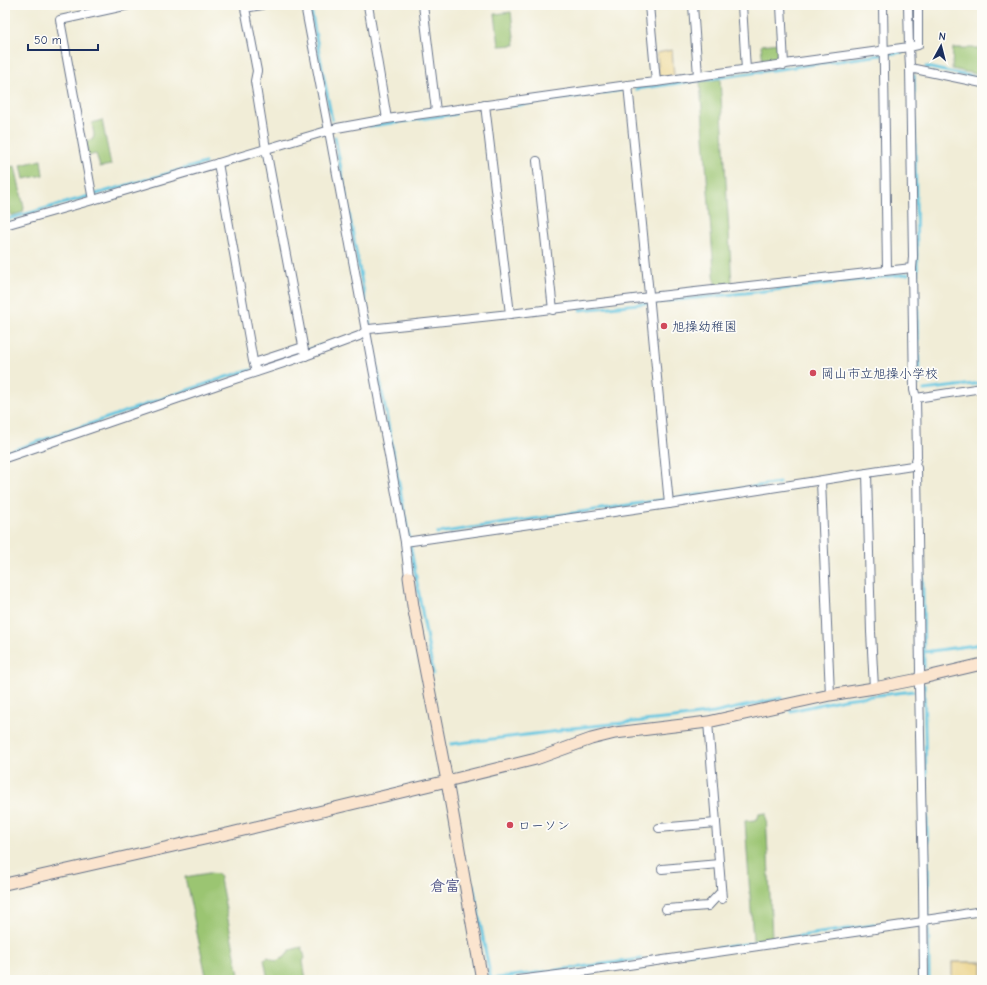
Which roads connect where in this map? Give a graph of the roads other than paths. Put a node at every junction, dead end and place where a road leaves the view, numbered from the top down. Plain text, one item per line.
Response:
1 (129, 5) edge
2 (262, 5) edge
3 (305, 5) edge
4 (368, 5) edge
5 (423, 5) edge
6 (649, 5) edge
7 (693, 5) edge
8 (742, 5) edge
9 (781, 5) edge
10 (883, 5) edge
11 (908, 5) edge
12 (918, 5) edge
13 (909, 47) junction
14 (884, 53) junction
15 (784, 65) junction
16 (910, 68) junction
17 (746, 70) junction
18 (698, 76) junction
19 (656, 82) junction
20 (982, 83) edge
21 (628, 85) junction
22 (485, 105) junction
23 (436, 111) junction
24 (387, 118) junction
25 (329, 131) junction
26 (265, 147) junction
27 (537, 161) dead end
28 (218, 163) junction
29 (92, 197) junction
30 (5, 225) edge
31 (912, 268) junction
32 (887, 270) junction
33 (650, 301) junction
34 (553, 310) junction
35 (510, 314) junction
36 (369, 330) junction
37 (304, 351) junction
38 (255, 368) junction
39 (982, 388) edge
40 (916, 398) junction
41 (5, 458) edge
42 (915, 464) junction
43 (867, 473) junction
44 (821, 481) junction
45 (669, 500) junction
46 (408, 542) junction
47 (409, 576) joint
48 (982, 664) edge
49 (919, 679) junction
50 (874, 688) junction
51 (830, 695) junction
52 (708, 722) junction
53 (447, 781) junction
54 (716, 823) junction
55 (659, 828) dead end
56 (719, 864) junction
57 (662, 869) dead end
58 (5, 884) edge
59 (666, 909) dead end
60 (982, 911) edge
61 (925, 920) junction
62 (482, 980) edge
63 (518, 980) edge
64 (924, 980) edge

1 - 29 street
2 - 26 street
3 - 25 street
4 - 24 street
5 - 23 street
6 - 19 street
7 - 18 street
8 - 17 street
9 - 15 street
10 - 14 street
11 - 13 street
12 - 13 street
13 - 14 street
13 - 16 street
14 - 15 street
14 - 32 street
15 - 17 street
16 - 20 street
16 - 31 street
17 - 18 street
18 - 19 street
19 - 21 street
21 - 22 street
21 - 33 street
22 - 23 street
22 - 35 street
23 - 24 street
24 - 25 street
25 - 26 street
25 - 36 street
26 - 28 street
26 - 37 street
27 - 34 street
28 - 29 street
28 - 38 street
29 - 30 street
31 - 32 street
31 - 40 street
32 - 33 street
33 - 34 street
33 - 45 street
34 - 35 street
35 - 36 street
36 - 37 street
36 - 46 street
37 - 38 street
38 - 41 street
39 - 40 street
40 - 42 street
42 - 43 street
42 - 49 street
43 - 44 street
43 - 50 street
44 - 45 street
44 - 51 street
45 - 46 street
46 - 47 street
47 - 53 street
48 - 49 street
49 - 50 street
49 - 61 street
50 - 51 street
51 - 52 street
52 - 53 street
52 - 54 street
53 - 58 street
53 - 62 street
54 - 55 street
54 - 56 street
56 - 57 street
56 - 59 street
60 - 61 street
61 - 63 street
61 - 64 street

